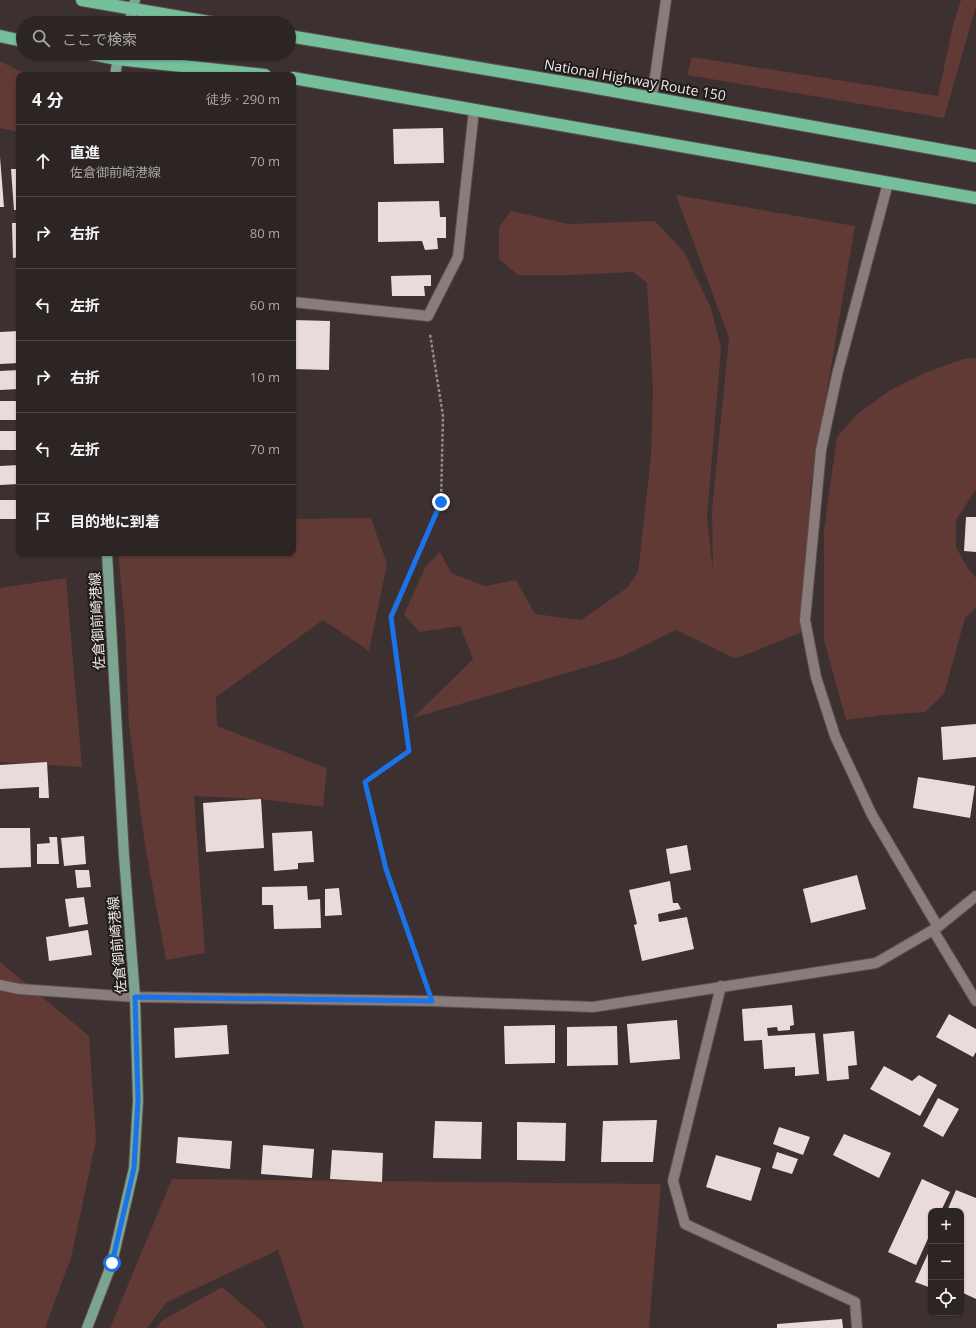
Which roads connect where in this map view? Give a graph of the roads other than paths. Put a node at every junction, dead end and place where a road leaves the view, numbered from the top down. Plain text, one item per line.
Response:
1 (82, 0) edge
2 (666, 0) edge
3 (134, 4) edge
4 (131, 16) edge
5 (185, 16) edge
6 (0, 36) edge
7 (296, 37) edge
8 (16, 39) edge
9 (117, 60) edge
10 (149, 60) edge
11 (115, 72) edge
12 (242, 72) edge
13 (296, 79) edge
14 (652, 98) junction
15 (474, 110) junction
16 (976, 156) edge
17 (888, 183) junction
18 (976, 198) edge
19 (296, 302) edge
20 (107, 556) edge
21 (976, 896) edge
22 (936, 928) junction
23 (0, 986) edge
24 (721, 986) junction
25 (135, 997) junction
26 (976, 1001) edge
27 (87, 1328) edge
28 (857, 1328) edge

1 - 3 highway
2 - 14 street
3 - 4 main road
3 - 5 highway
6 - 8 highway
7 - 14 highway, National Highway Route 150
9 - 11 main road
10 - 12 highway
13 - 15 highway
14 - 16 highway, National Highway Route 150
15 - 17 highway
15 - 19 street
17 - 18 highway
17 - 22 street
20 - 25 main road, 佐倉御前崎港線
21 - 22 street
22 - 24 street
22 - 26 street
23 - 25 street
24 - 25 street
24 - 28 street
25 - 27 main road, 佐倉御前崎港線

